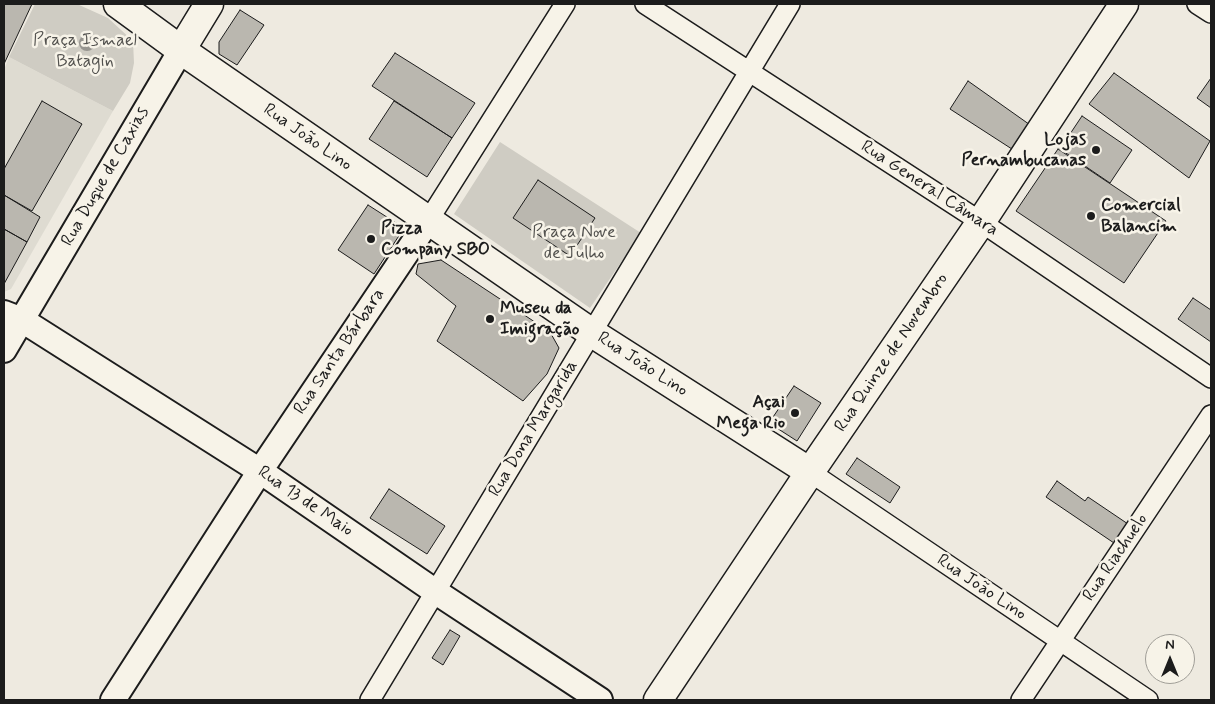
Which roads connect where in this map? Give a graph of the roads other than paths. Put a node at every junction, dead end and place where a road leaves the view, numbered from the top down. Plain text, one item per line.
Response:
1 (118, 4) edge
2 (209, 4) edge
3 (565, 4) edge
4 (645, 4) edge
5 (790, 4) edge
6 (1124, 4) edge
7 (1197, 4) edge
8 (1211, 13) edge
9 (181, 50) junction
10 (748, 72) junction
11 (428, 221) junction
12 (981, 222) junction
13 (13, 317) edge
14 (592, 333) junction
15 (4, 350) edge
16 (1211, 378) edge
17 (1211, 415) edge
18 (260, 471) junction
19 (810, 472) junction
20 (436, 592) junction
21 (1060, 642) junction
22 (113, 700) edge
23 (370, 700) edge
24 (600, 700) edge
25 (658, 700) edge
26 (1021, 700) edge
27 (1148, 700) edge

1 - 9 main road, Rua João Lino
2 - 9 main road, Rua Duque de Caxias
3 - 11 street, Rua Santa Bárbara
4 - 10 street, Rua General Câmara
5 - 10 street, Rua Dona Margarida
6 - 12 main road, Rua Quinze de Novembro
7 - 8 street
9 - 11 main road, Rua João Lino
9 - 13 street, Rua Duque de Caxias
10 - 12 street, Rua General Câmara
10 - 14 street, Rua Dona Margarida
11 - 14 main road, Rua João Lino
11 - 18 street, Rua Santa Bárbara
12 - 16 street, Rua General Câmara
12 - 19 main road, Rua Quinze de Novembro
13 - 15 street, Rua Duque de Caxias
13 - 18 street, Rua 13 de Maio
14 - 19 main road, Rua João Lino
14 - 20 street, Rua Dona Margarida
17 - 21 street, Rua Riachuelo
18 - 20 street, Rua 13 de Maio
18 - 22 street, Rua Santa Bárbara
19 - 21 street, Rua João Lino
19 - 25 main road, Rua Quinze de Novembro
20 - 23 street, Rua Dona Margarida
20 - 24 street, Rua 13 de Maio
21 - 26 street, Rua Riachuelo
21 - 27 street, Rua João Lino

